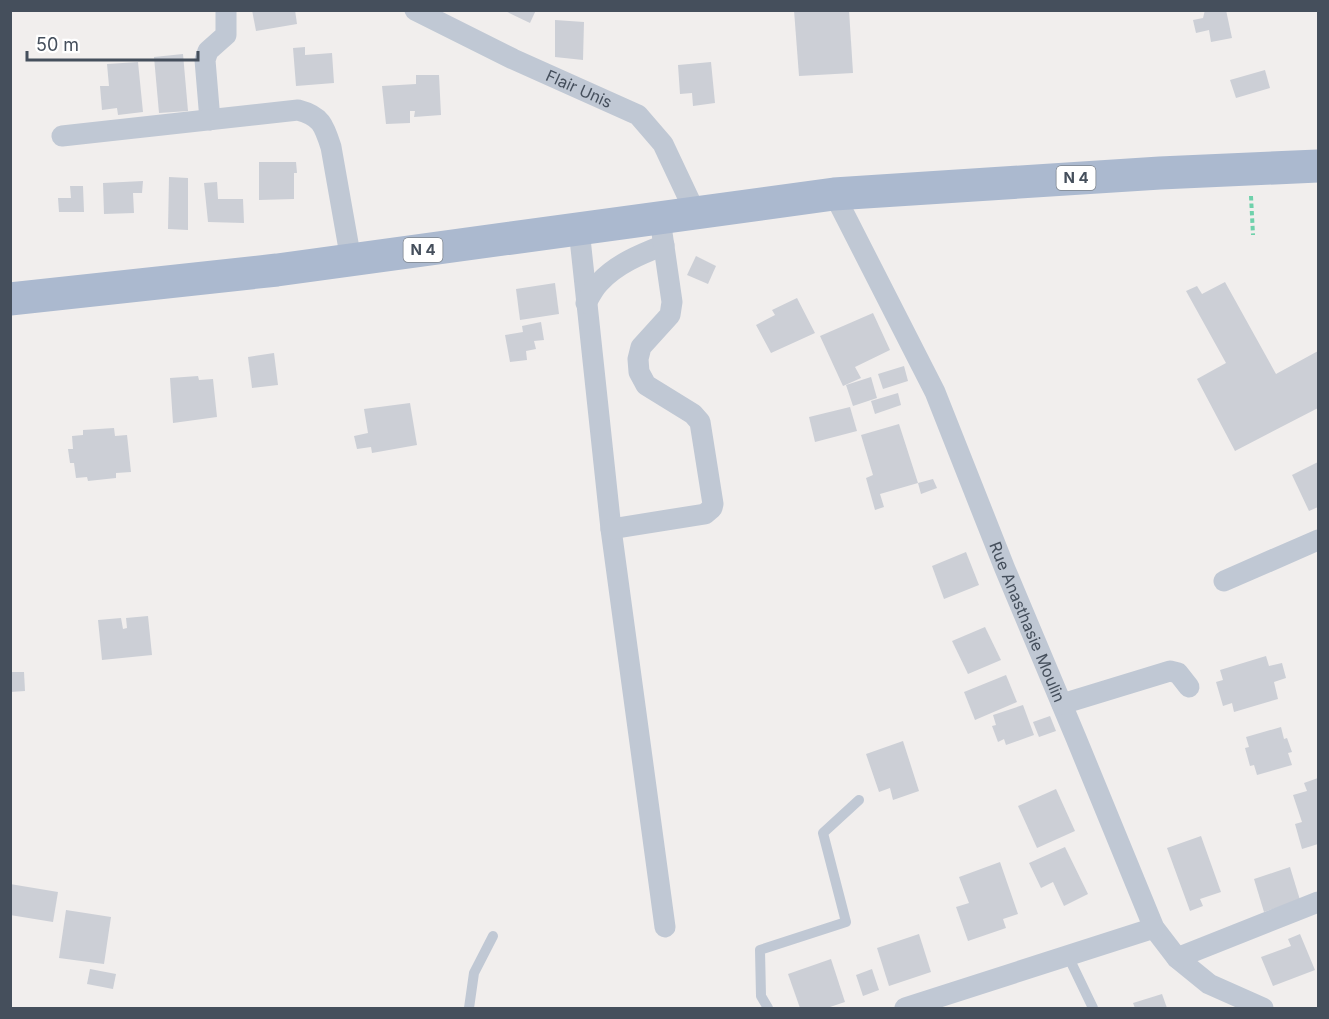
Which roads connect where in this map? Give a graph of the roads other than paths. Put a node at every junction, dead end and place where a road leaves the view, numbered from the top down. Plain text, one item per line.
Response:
1 (226, 10) edge
2 (414, 10) edge
3 (210, 120) junction
4 (62, 136) dead end
5 (1318, 166) edge
6 (834, 194) junction
7 (696, 214) junction
8 (579, 229) junction
9 (662, 232) junction
10 (351, 260) junction
11 (10, 299) edge
12 (586, 303) junction
13 (610, 529) junction
14 (1318, 540) edge
15 (1224, 581) dead end
16 (1189, 687) dead end
17 (1062, 704) junction
18 (859, 800) dead end
19 (1318, 902) edge
20 (665, 927) dead end
21 (1154, 928) junction
22 (493, 936) dead end
23 (1068, 956) junction
24 (1177, 958) junction
25 (913, 1007) edge
26 (469, 1008) edge
27 (768, 1008) edge
28 (1093, 1008) edge
29 (1263, 1008) edge

1 - 3 street
2 - 7 street, Flair Unis
3 - 4 street
3 - 10 street
5 - 6 main road, N 4
6 - 7 main road, N 4
6 - 17 street, Rue Anasthasie Moulin
7 - 9 main road, N 4
8 - 9 main road, N 4
8 - 10 main road, N 4
8 - 12 street
9 - 12 street
9 - 13 street
10 - 11 main road, N 4
12 - 13 street
13 - 20 street
14 - 15 street
16 - 17 street
17 - 21 street, Rue Anasthasie Moulin
18 - 27 lane
19 - 24 street
21 - 23 street
21 - 24 street, Rue Anasthasie Moulin
22 - 26 lane
23 - 25 street
23 - 28 lane
24 - 29 street, Rue Anasthasie Moulin

